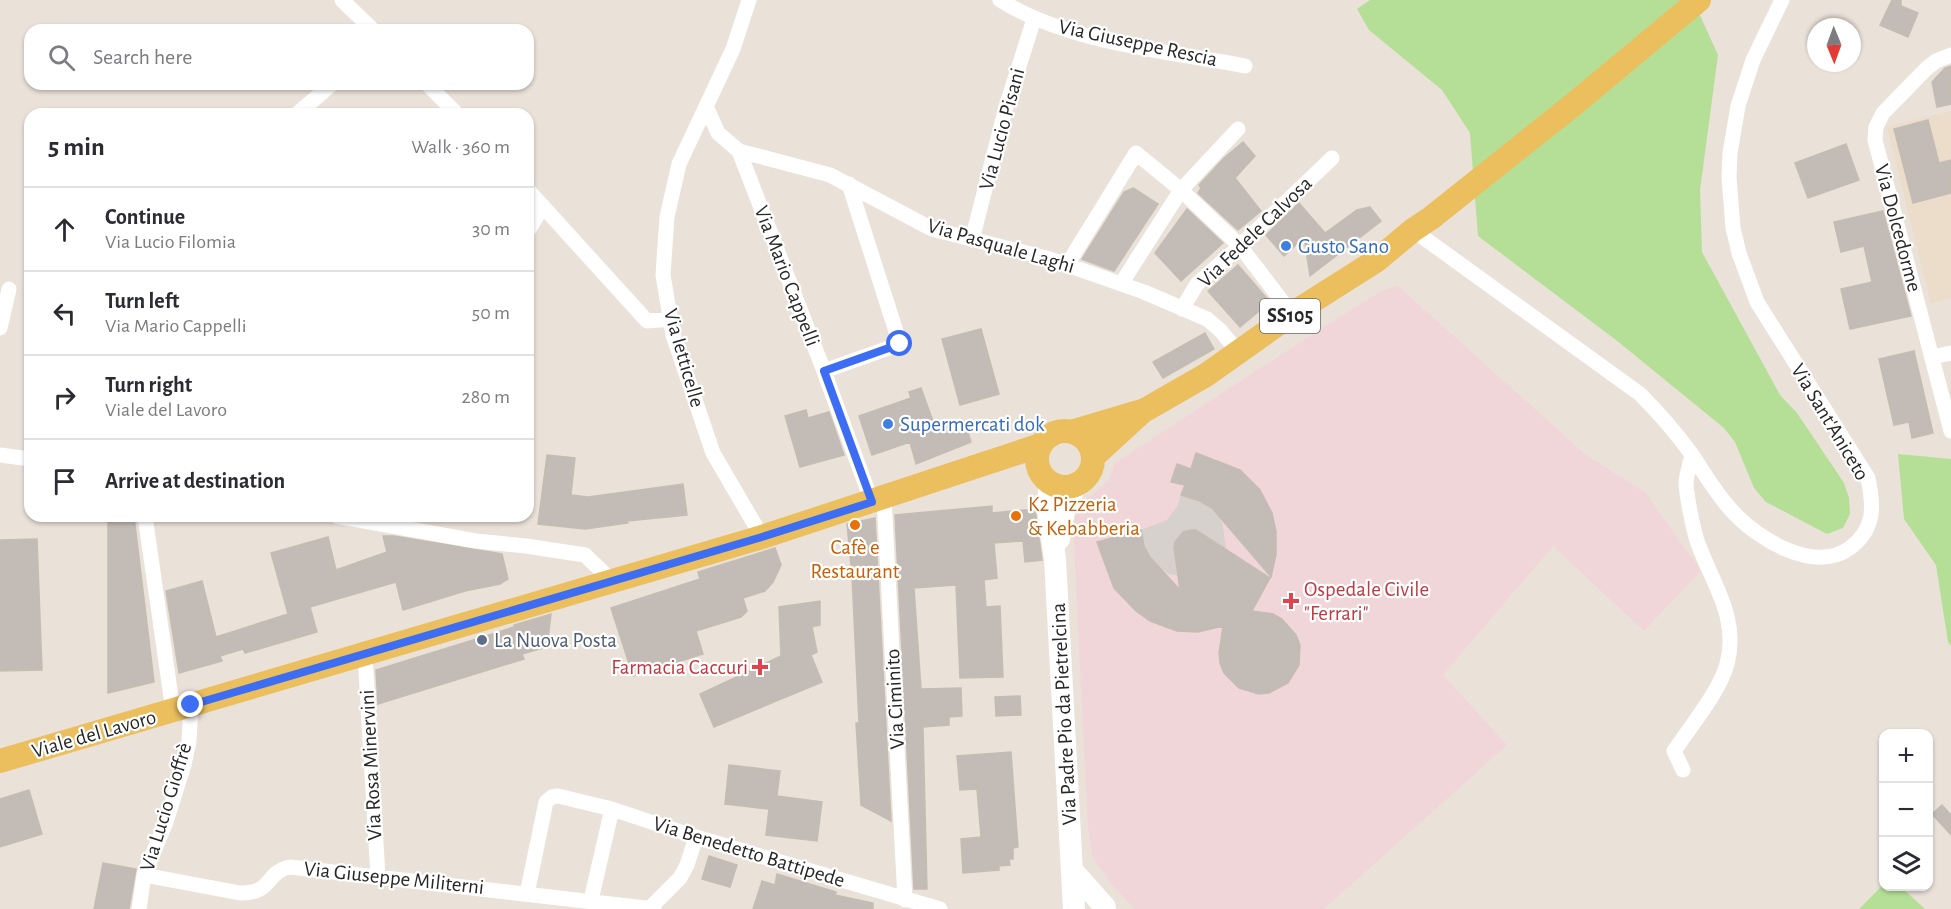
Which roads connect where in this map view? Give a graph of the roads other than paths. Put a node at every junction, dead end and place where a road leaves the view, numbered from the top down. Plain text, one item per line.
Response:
1 (748, 0) edge
2 (1000, 0) edge
3 (1699, 0) edge
4 (1782, 0) edge
5 (344, 1) edge
6 (1034, 19) junction
7 (367, 24) edge
8 (1951, 55) edge
9 (1245, 66) dead end
10 (325, 90) edge
11 (433, 90) edge
12 (706, 106) junction
13 (304, 108) edge
14 (451, 108) edge
15 (1238, 129) dead end
16 (739, 151) junction
17 (1332, 158) dead end
18 (849, 184) junction
19 (1181, 190) junction
20 (534, 196) edge
21 (543, 206) junction
22 (534, 221) edge
23 (1422, 224) junction
24 (972, 240) junction
25 (1240, 246) junction
26 (1067, 265) junction
27 (1121, 284) junction
28 (9, 289) dead end
29 (1182, 309) junction
30 (1292, 314) junction
31 (670, 319) junction
32 (0, 328) edge
33 (1239, 353) junction
34 (1951, 353) edge
35 (1932, 357) junction
36 (824, 371) junction
37 (1145, 410) junction
38 (1951, 431) edge
39 (1071, 432) junction
40 (1041, 445) junction
41 (0, 455) edge
42 (1692, 455) junction
43 (1093, 457) junction
44 (24, 458) edge
45 (979, 465) junction
46 (1045, 477) junction
47 (1076, 484) junction
48 (878, 500) junction
49 (147, 522) edge
50 (372, 522) edge
51 (762, 537) junction
52 (1056, 559) junction
53 (612, 581) junction
54 (365, 654) junction
55 (182, 708) junction
56 (0, 761) edge
57 (1683, 770) dead end
58 (612, 810) junction
59 (696, 837) junction
60 (1072, 870) junction
61 (144, 875) junction
62 (378, 877) junction
63 (527, 894) junction
64 (591, 900) junction
65 (906, 900) junction
66 (1102, 908) edge
67 (139, 909) edge
68 (649, 909) edge
69 (654, 909) edge
70 (940, 909) edge
71 (1074, 909) edge

1 - 12 street, Via Ietticelle
2 - 6 street, Via Giuseppe Rescia
3 - 23 main road, SS105
4 - 42 street, Via Sant'Aniceto
5 - 7 street
6 - 9 street, Via Giuseppe Rescia
6 - 24 street, Via Lucio Pisani
8 - 35 street, Via Dolcedorme
10 - 13 street
11 - 14 street
12 - 16 street, Via Pasquale Laghi
12 - 31 street, Via Ietticelle
15 - 19 street
16 - 18 street, Via Pasquale Laghi
16 - 36 street, Via Mario Cappelli
17 - 25 street, Via Fedele Calvosa
18 - 24 street, Via Pasquale Laghi
18 - 36 street
19 - 25 street
19 - 26 street
19 - 27 street
20 - 21 street
21 - 22 street
21 - 31 street
23 - 30 main road, SS105
23 - 42 street, Via Sant'Aniceto
24 - 26 street, Via Pasquale Laghi
25 - 29 street, Via Fedele Calvosa
25 - 30 street
26 - 27 street, Via Pasquale Laghi
27 - 29 street, Via Pasquale Laghi
28 - 32 street
29 - 33 street, Via Pasquale Laghi
30 - 33 main road, SS105
31 - 51 street, Via Ietticelle
33 - 37 main road, SS105
34 - 35 street
35 - 38 street, Via Dolcedorme
36 - 48 street, Via Mario Cappelli
37 - 39 main road, SS105
37 - 43 main road, SS105
39 - 40 main road
39 - 43 main road
40 - 45 main road, Viale del Lavoro
40 - 46 main road
41 - 44 street
42 - 57 street
43 - 47 main road
45 - 46 main road, Viale del Lavoro
45 - 48 main road, Viale del Lavoro
46 - 47 main road
46 - 52 street, Via Padre Pio da Pietrelcina
47 - 52 street, Via Padre Pio da Pietrelcina
48 - 51 main road, Viale del Lavoro
48 - 65 street, Via Ciminito
49 - 55 street, Via Lucio Gioffrè
50 - 53 street
51 - 53 main road, Viale del Lavoro
52 - 60 street, Via Padre Pio da Pietrelcina
53 - 54 main road, Viale del Lavoro
54 - 55 main road, Viale del Lavoro
54 - 62 street, Via Rosa Minervini
55 - 56 main road, Viale del Lavoro
55 - 61 street, Via Lucio Gioffrè
58 - 59 street, Via Benedetto Battipede
58 - 63 street, Via Benedetto Battipede
58 - 64 street
59 - 65 street, Via Benedetto Battipede
59 - 68 street
60 - 66 street
60 - 71 street, Via Padre Pio da Pietrelcina
61 - 62 street, Via Giuseppe Militerni
61 - 67 street, Via Lucio Gioffrè
62 - 63 street, Via Giuseppe Militerni
63 - 64 street, Via Giuseppe Militerni
64 - 68 street, Via Giuseppe Militerni
65 - 70 street, Via Benedetto Battipede
68 - 69 street, Via Giuseppe Militerni

